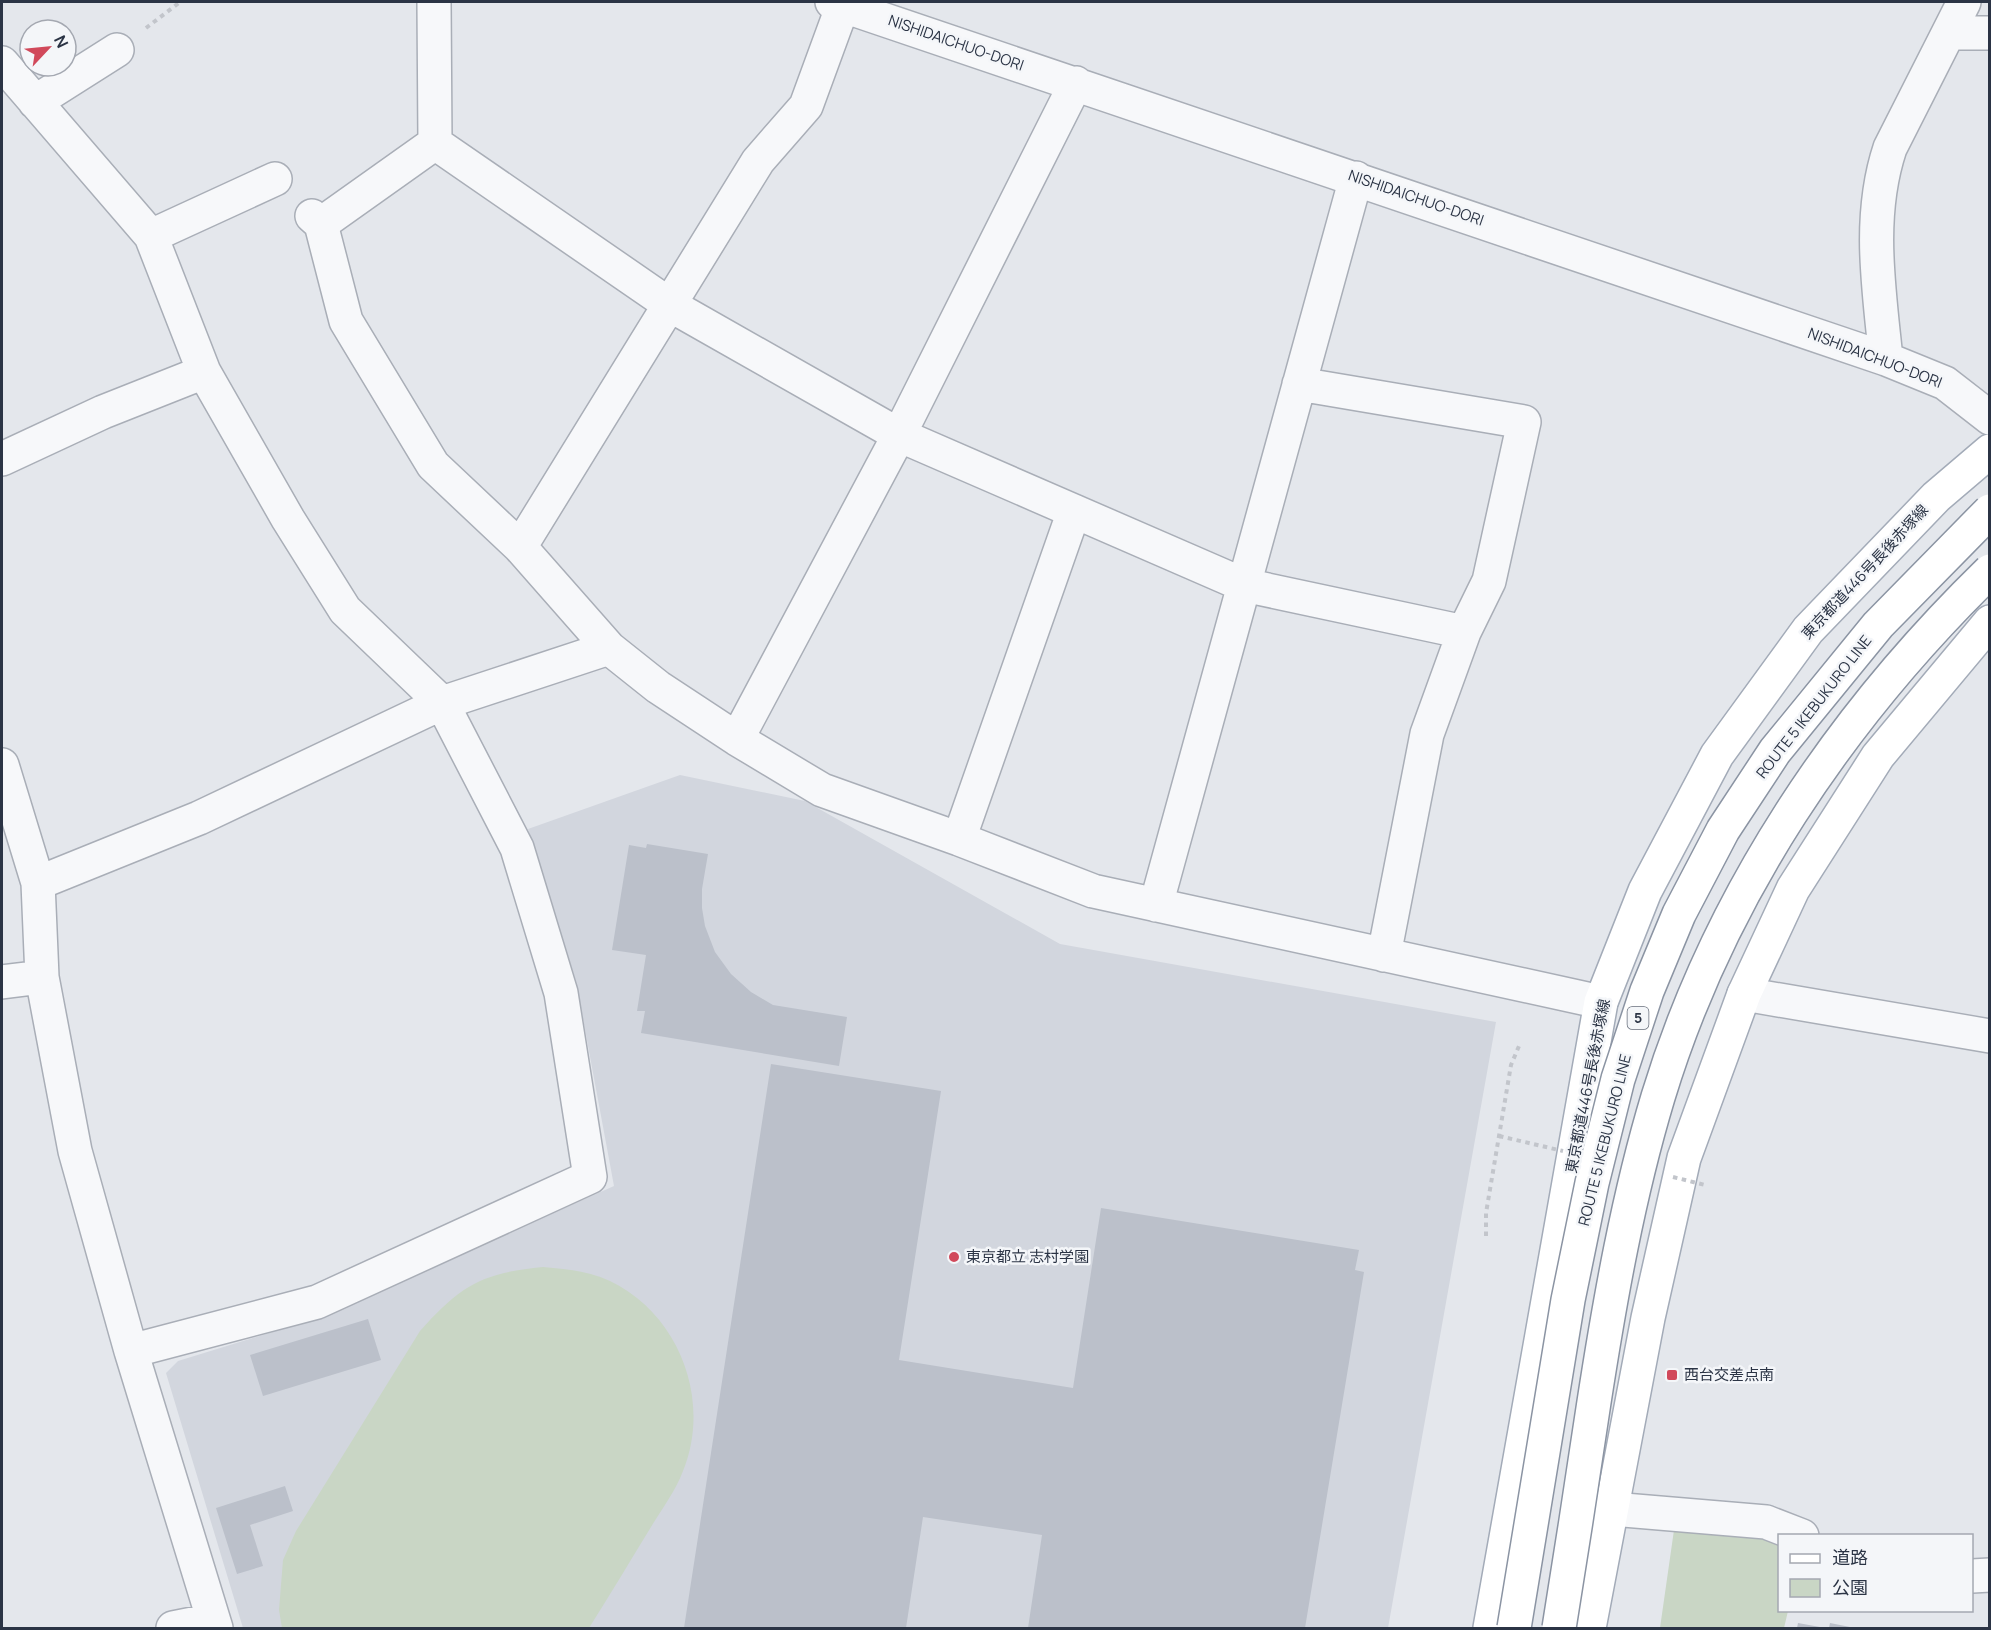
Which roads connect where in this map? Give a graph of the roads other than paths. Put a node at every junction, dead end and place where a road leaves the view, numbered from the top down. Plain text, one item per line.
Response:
1 (434, 2) edge
2 (1964, 2) edge
3 (838, 3) edge
4 (1949, 33) junction
5 (1989, 33) edge
6 (117, 50) dead end
7 (2, 63) edge
8 (1076, 83) junction
9 (35, 102) junction
10 (435, 143) junction
11 (1356, 178) junction
12 (275, 179) dead end
13 (151, 236) junction
14 (670, 305) junction
15 (1886, 359) junction
16 (204, 372) junction
17 (1299, 384) junction
18 (1989, 418) edge
19 (898, 435) junction
20 (1989, 451) edge
21 (2, 459) edge
22 (1074, 511) junction
23 (1989, 511) edge
24 (520, 547) junction
25 (1989, 571) edge
26 (1244, 585) junction
27 (1989, 622) edge
28 (1464, 632) junction
29 (609, 648) junction
30 (442, 703) junction
31 (737, 739) junction
32 (2, 765) edge
33 (959, 838) junction
34 (38, 883) junction
35 (1156, 905) junction
36 (1384, 955) junction
37 (42, 977) junction
38 (2, 981) edge
39 (1744, 994) junction
40 (1601, 1002) junction
41 (1989, 1036) edge
42 (131, 1351) junction
43 (1612, 1509) junction
44 (1798, 1534) edge
45 (1989, 1575) edge
46 (1973, 1576) edge
47 (214, 1624) edge
48 (173, 1629) edge
49 (1490, 1629) edge
50 (1515, 1629) edge
51 (1559, 1629) edge
52 (1589, 1629) edge

1 - 10 street
2 - 4 street
3 - 8 street, NISHIDAICHUO-DORI
3 - 14 street
4 - 5 street
4 - 15 street
6 - 9 street
7 - 9 street
8 - 11 street, NISHIDAICHUO-DORI
8 - 19 street
9 - 13 street
10 - 14 street
10 - 24 street
11 - 15 street, NISHIDAICHUO-DORI
11 - 17 street
12 - 13 street
13 - 16 street
14 - 19 street
14 - 24 street
15 - 18 street, NISHIDAICHUO-DORI
16 - 21 street
16 - 30 street
17 - 26 street
17 - 28 street
19 - 22 street
19 - 31 street
20 - 40 main road, 東京都道446号長後赤塚線
22 - 26 street
22 - 33 street
23 - 50 main road, ROUTE 5 IKEBUKURO LINE / 5, bridge
24 - 29 street
25 - 51 main road, bridge
26 - 28 street
26 - 35 street
27 - 39 main road
28 - 36 street
29 - 30 street
29 - 31 street
30 - 34 street
30 - 42 street
31 - 33 street
32 - 34 street
33 - 35 street
34 - 37 street
35 - 36 street
36 - 40 street
37 - 38 street
37 - 42 street
39 - 41 street
39 - 43 main road
40 - 49 main road, 東京都道446号長後赤塚線
42 - 47 street
43 - 44 street
43 - 52 main road
45 - 46 street
47 - 48 street

